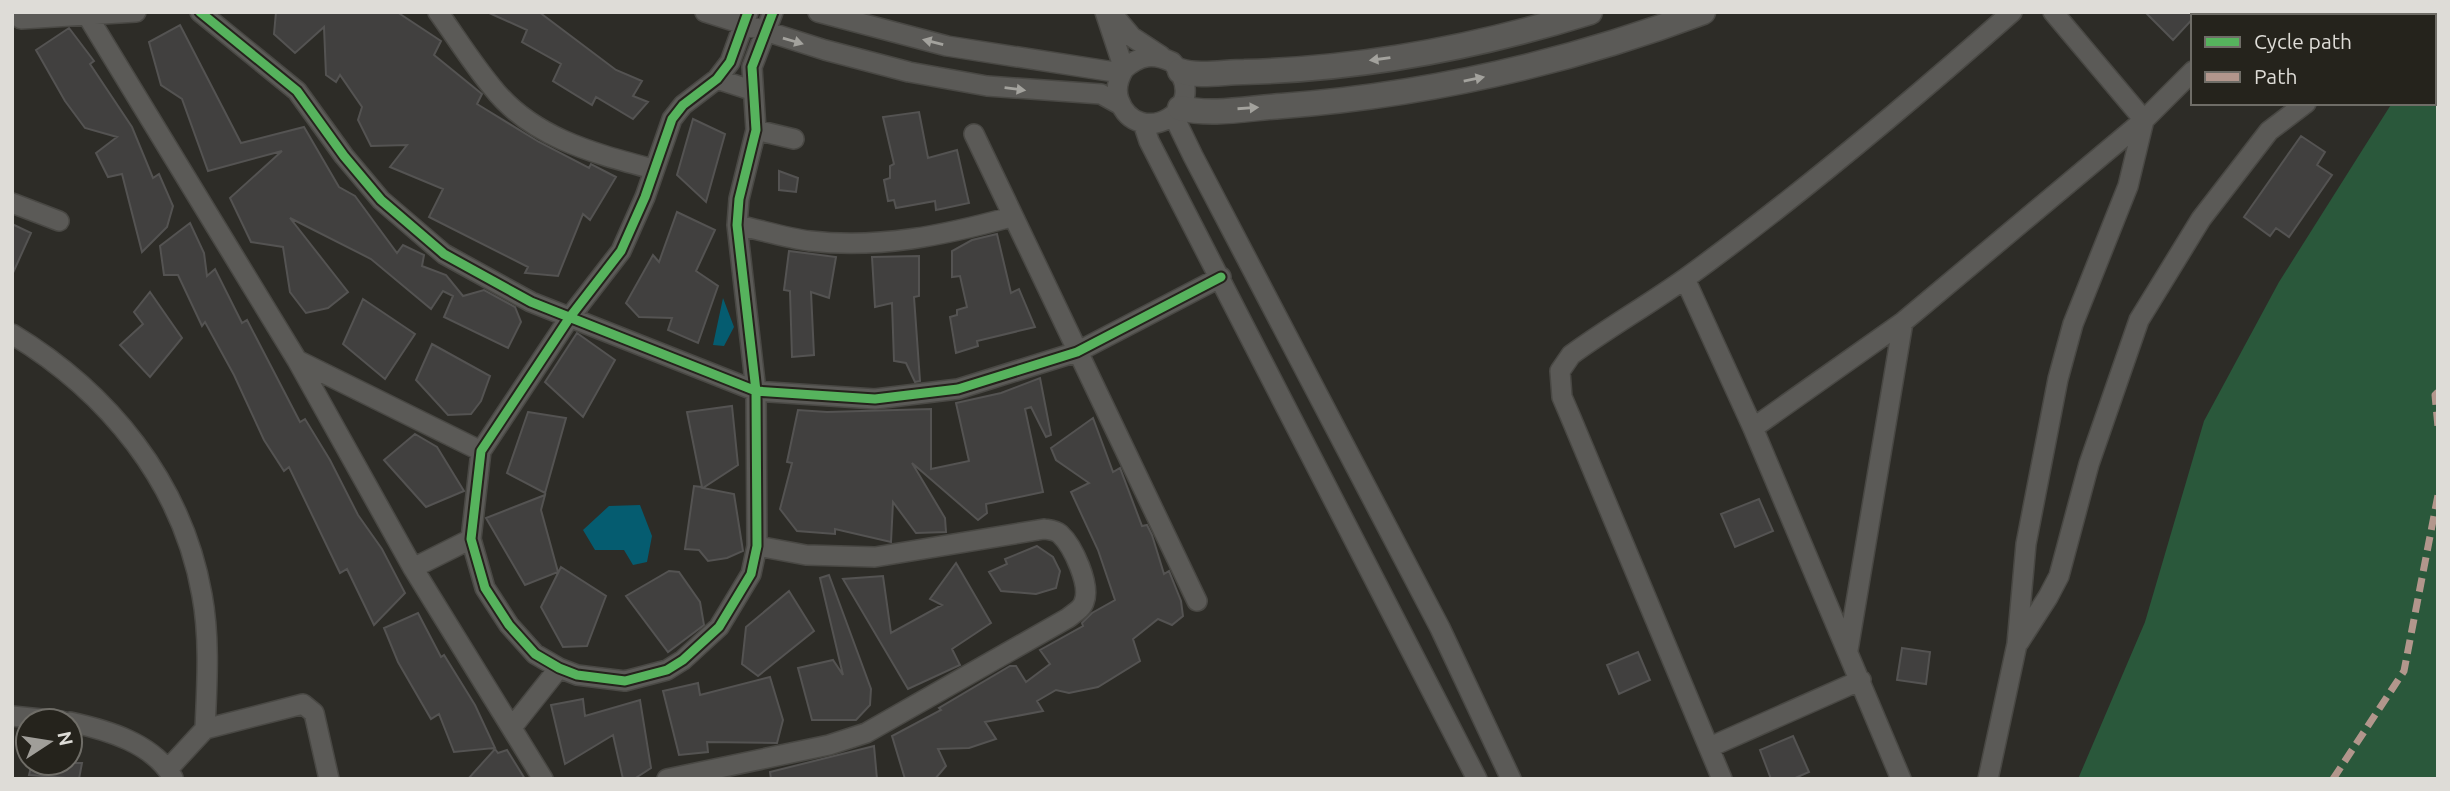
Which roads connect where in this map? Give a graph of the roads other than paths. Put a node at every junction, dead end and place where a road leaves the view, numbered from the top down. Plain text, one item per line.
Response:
1 (136, 12) edge
2 (200, 12) edge
3 (438, 12) edge
4 (705, 12) edge
5 (773, 12) edge
6 (818, 12) edge
7 (1105, 12) edge
8 (1111, 12) edge
9 (1590, 12) edge
10 (1703, 12) edge
11 (2012, 12) edge
12 (2053, 12) edge
13 (87, 15) junction
14 (21, 19) dead end
15 (745, 19) edge
16 (765, 33) junction
17 (1171, 64) junction
18 (1122, 71) junction
19 (2191, 73) edge
20 (717, 79) junction
21 (751, 90) junction
22 (1121, 105) junction
23 (2303, 105) edge
24 (1178, 111) junction
25 (2144, 120) junction
26 (1143, 123) junction
27 (757, 130) junction
28 (974, 134) dead end
29 (794, 139) dead end
30 (653, 169) junction
31 (12, 203) edge
32 (1011, 218) junction
33 (59, 221) dead end
34 (737, 225) junction
35 (1221, 277) junction
36 (1685, 279) junction
37 (570, 317) junction
38 (1903, 322) junction
39 (12, 334) edge
40 (1077, 352) junction
41 (297, 360) junction
42 (756, 391) junction
43 (1754, 428) junction
44 (481, 451) junction
45 (471, 538) junction
46 (757, 547) junction
47 (413, 568) junction
48 (1197, 601) dead end
49 (2017, 644) junction
50 (1848, 650) junction
51 (559, 668) junction
52 (1861, 680) junction
53 (513, 726) junction
54 (84, 727) edge
55 (205, 729) junction
56 (1710, 747) junction
57 (171, 774) edge
58 (329, 779) edge
59 (544, 779) edge
60 (667, 779) edge
61 (1477, 779) edge
62 (1511, 779) edge
63 (1723, 779) edge
64 (1901, 779) edge
65 (1988, 779) edge

1 - 13 street
2 - 37 street
3 - 30 street
4 - 15 street
5 - 16 street
18 -> 6 street
7 - 18 street
8 - 17 street
9 -> 17 street
24 -> 10 street
11 - 36 street
12 - 25 street
13 - 14 street
13 - 41 street
15 - 16 street
15 - 20 street
16 - 21 street
16 -> 22 street
17 - 18 street
17 - 24 street
18 - 22 street
19 - 25 street
20 - 21 street
20 - 30 street
21 - 27 street
22 - 26 street
23 - 49 street
24 - 26 street
24 - 62 street
25 - 38 street
25 - 49 street
26 - 35 street
27 - 29 street
27 - 34 street
28 - 32 street
30 - 37 street
31 - 33 street
32 - 34 street
32 - 40 street
34 - 42 street
35 - 40 street
35 - 61 street
36 - 43 street
36 - 56 street
37 - 42 street
37 - 44 street
38 - 43 street
38 - 50 street
39 - 55 street
40 - 42 street
40 - 48 street
41 - 44 street
41 - 47 street
42 - 46 street
43 - 50 street
44 - 45 street
45 - 47 street
45 - 51 street
46 - 51 street
46 - 60 street
47 - 53 street
49 - 65 street
50 - 52 street
51 - 53 street
52 - 56 street
52 - 64 street
53 - 59 street
54 - 57 street
55 - 57 street
55 - 58 street
56 - 63 street

